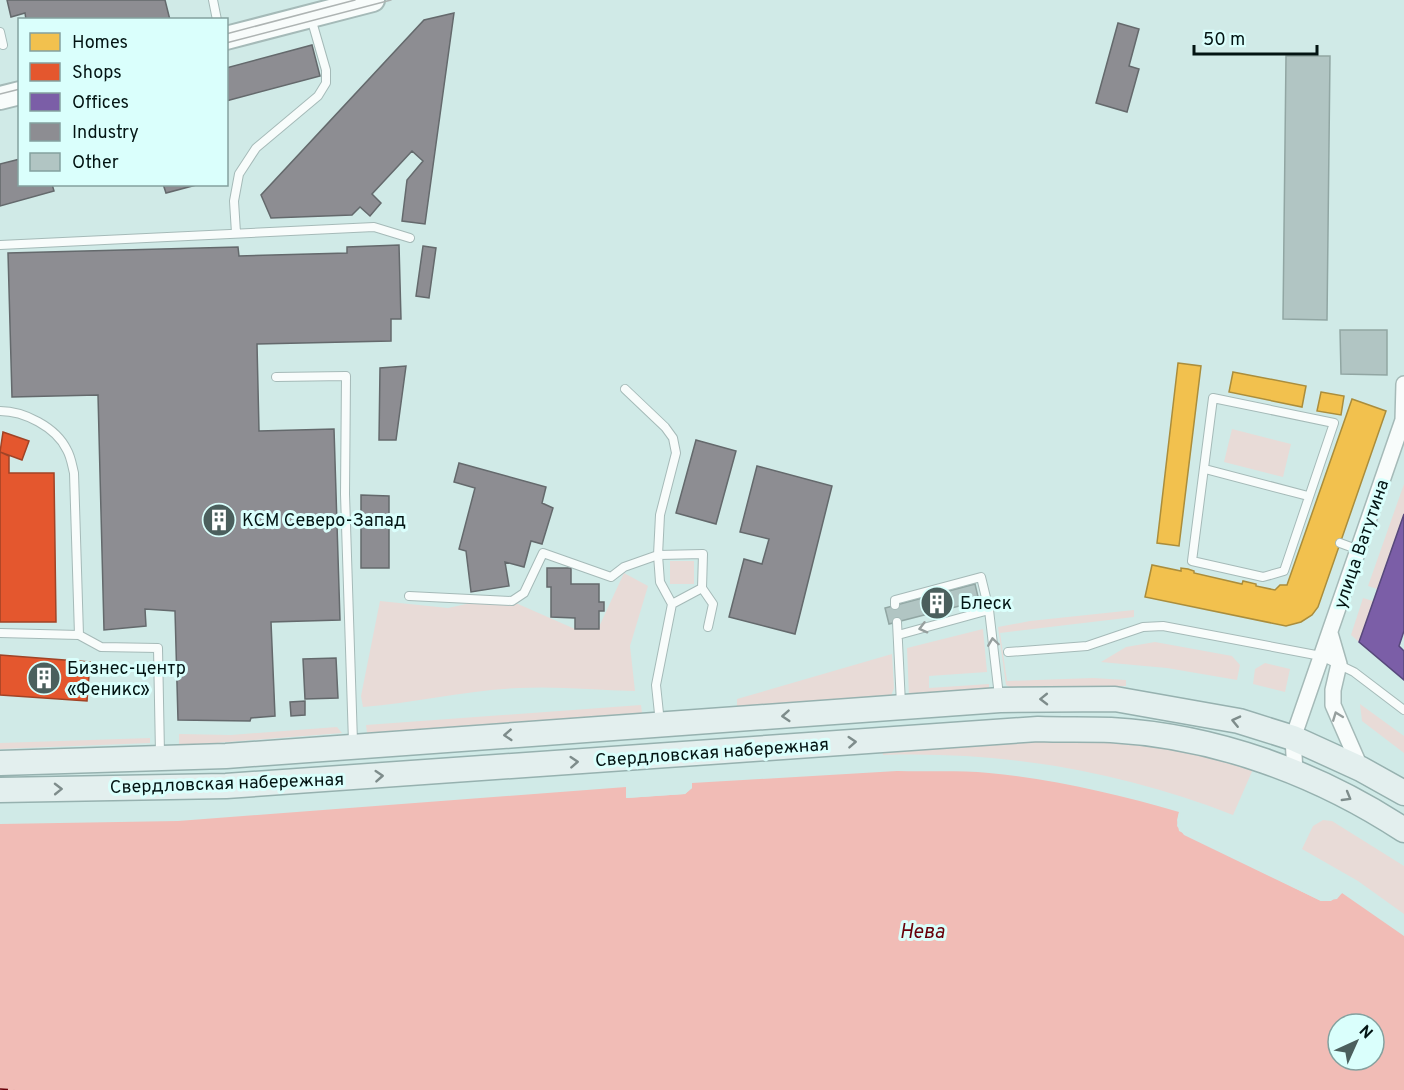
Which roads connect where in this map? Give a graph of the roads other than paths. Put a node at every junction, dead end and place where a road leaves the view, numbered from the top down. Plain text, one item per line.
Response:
1 (213, 0) edge
2 (373, 0) edge
3 (346, 3) edge
4 (311, 16) junction
5 (217, 18) edge
6 (0, 32) edge
7 (228, 37) edge
8 (3, 45) dead end
9 (18, 94) edge
10 (0, 98) edge
11 (236, 233) junction
12 (410, 238) dead end
13 (0, 245) edge
14 (276, 377) dead end
15 (1404, 384) edge
16 (625, 389) dead end
17 (0, 411) edge
18 (1205, 469) junction
19 (1308, 496) junction
20 (1340, 543) dead end
21 (1359, 550) junction
22 (658, 555) junction
23 (702, 588) junction
24 (409, 596) dead end
25 (672, 604) junction
26 (895, 605) dead end
27 (989, 610) junction
28 (897, 622) dead end
29 (708, 627) dead end
30 (0, 633) edge
31 (1330, 633) junction
32 (79, 635) junction
33 (898, 635) junction
34 (1008, 652) dead end
35 (1322, 656) junction
36 (1339, 664) junction
37 (1000, 700) junction
38 (901, 709) junction
39 (1404, 710) edge
40 (660, 725) junction
41 (1293, 738) junction
42 (353, 746) junction
43 (160, 758) junction
44 (0, 763) edge
45 (1361, 769) junction
46 (1294, 772) junction
47 (0, 790) edge
48 (1404, 793) edge
49 (1404, 830) edge

1 - 5 lane
2 - 3 main road
3 - 4 main road
4 - 7 main road
4 - 11 lane
6 - 8 lane
9 - 10 main road
11 - 12 lane
11 - 13 lane
14 - 42 lane
15 - 21 street, улица Ватутина
16 - 22 lane
17 - 32 lane
18 - 19 lane
18 - 19 lane
18 - 19 lane
20 - 21 lane
21 - 31 street, улица Ватутина
22 - 23 lane
22 - 24 lane
22 - 25 lane
23 - 25 lane
23 - 29 lane
25 - 40 lane
26 - 27 lane
27 -> 33 lane
37 -> 27 lane
28 - 33 lane
30 - 32 lane
31 - 35 street, улица Ватутина
31 - 36 street
32 - 43 lane
33 - 38 lane
34 - 35 lane
35 - 36 lane
35 - 41 street, улица Ватутина
36 - 39 lane
45 -> 36 street
37 - 38 main road, Свердловская набережная
41 -> 37 main road, Свердловская набережная
38 -> 40 main road, Свердловская набережная
40 -> 42 main road, Свердловская набережная
41 - 45 main road, Свердловская набережная
41 - 46 street, улица Ватутина
42 - 43 main road, Свердловская набережная
43 - 44 main road, Свердловская набережная
45 - 48 main road, Свердловская набережная
47 -> 46 main road, Свердловская набережная
46 -> 49 main road, Свердловская набережная

